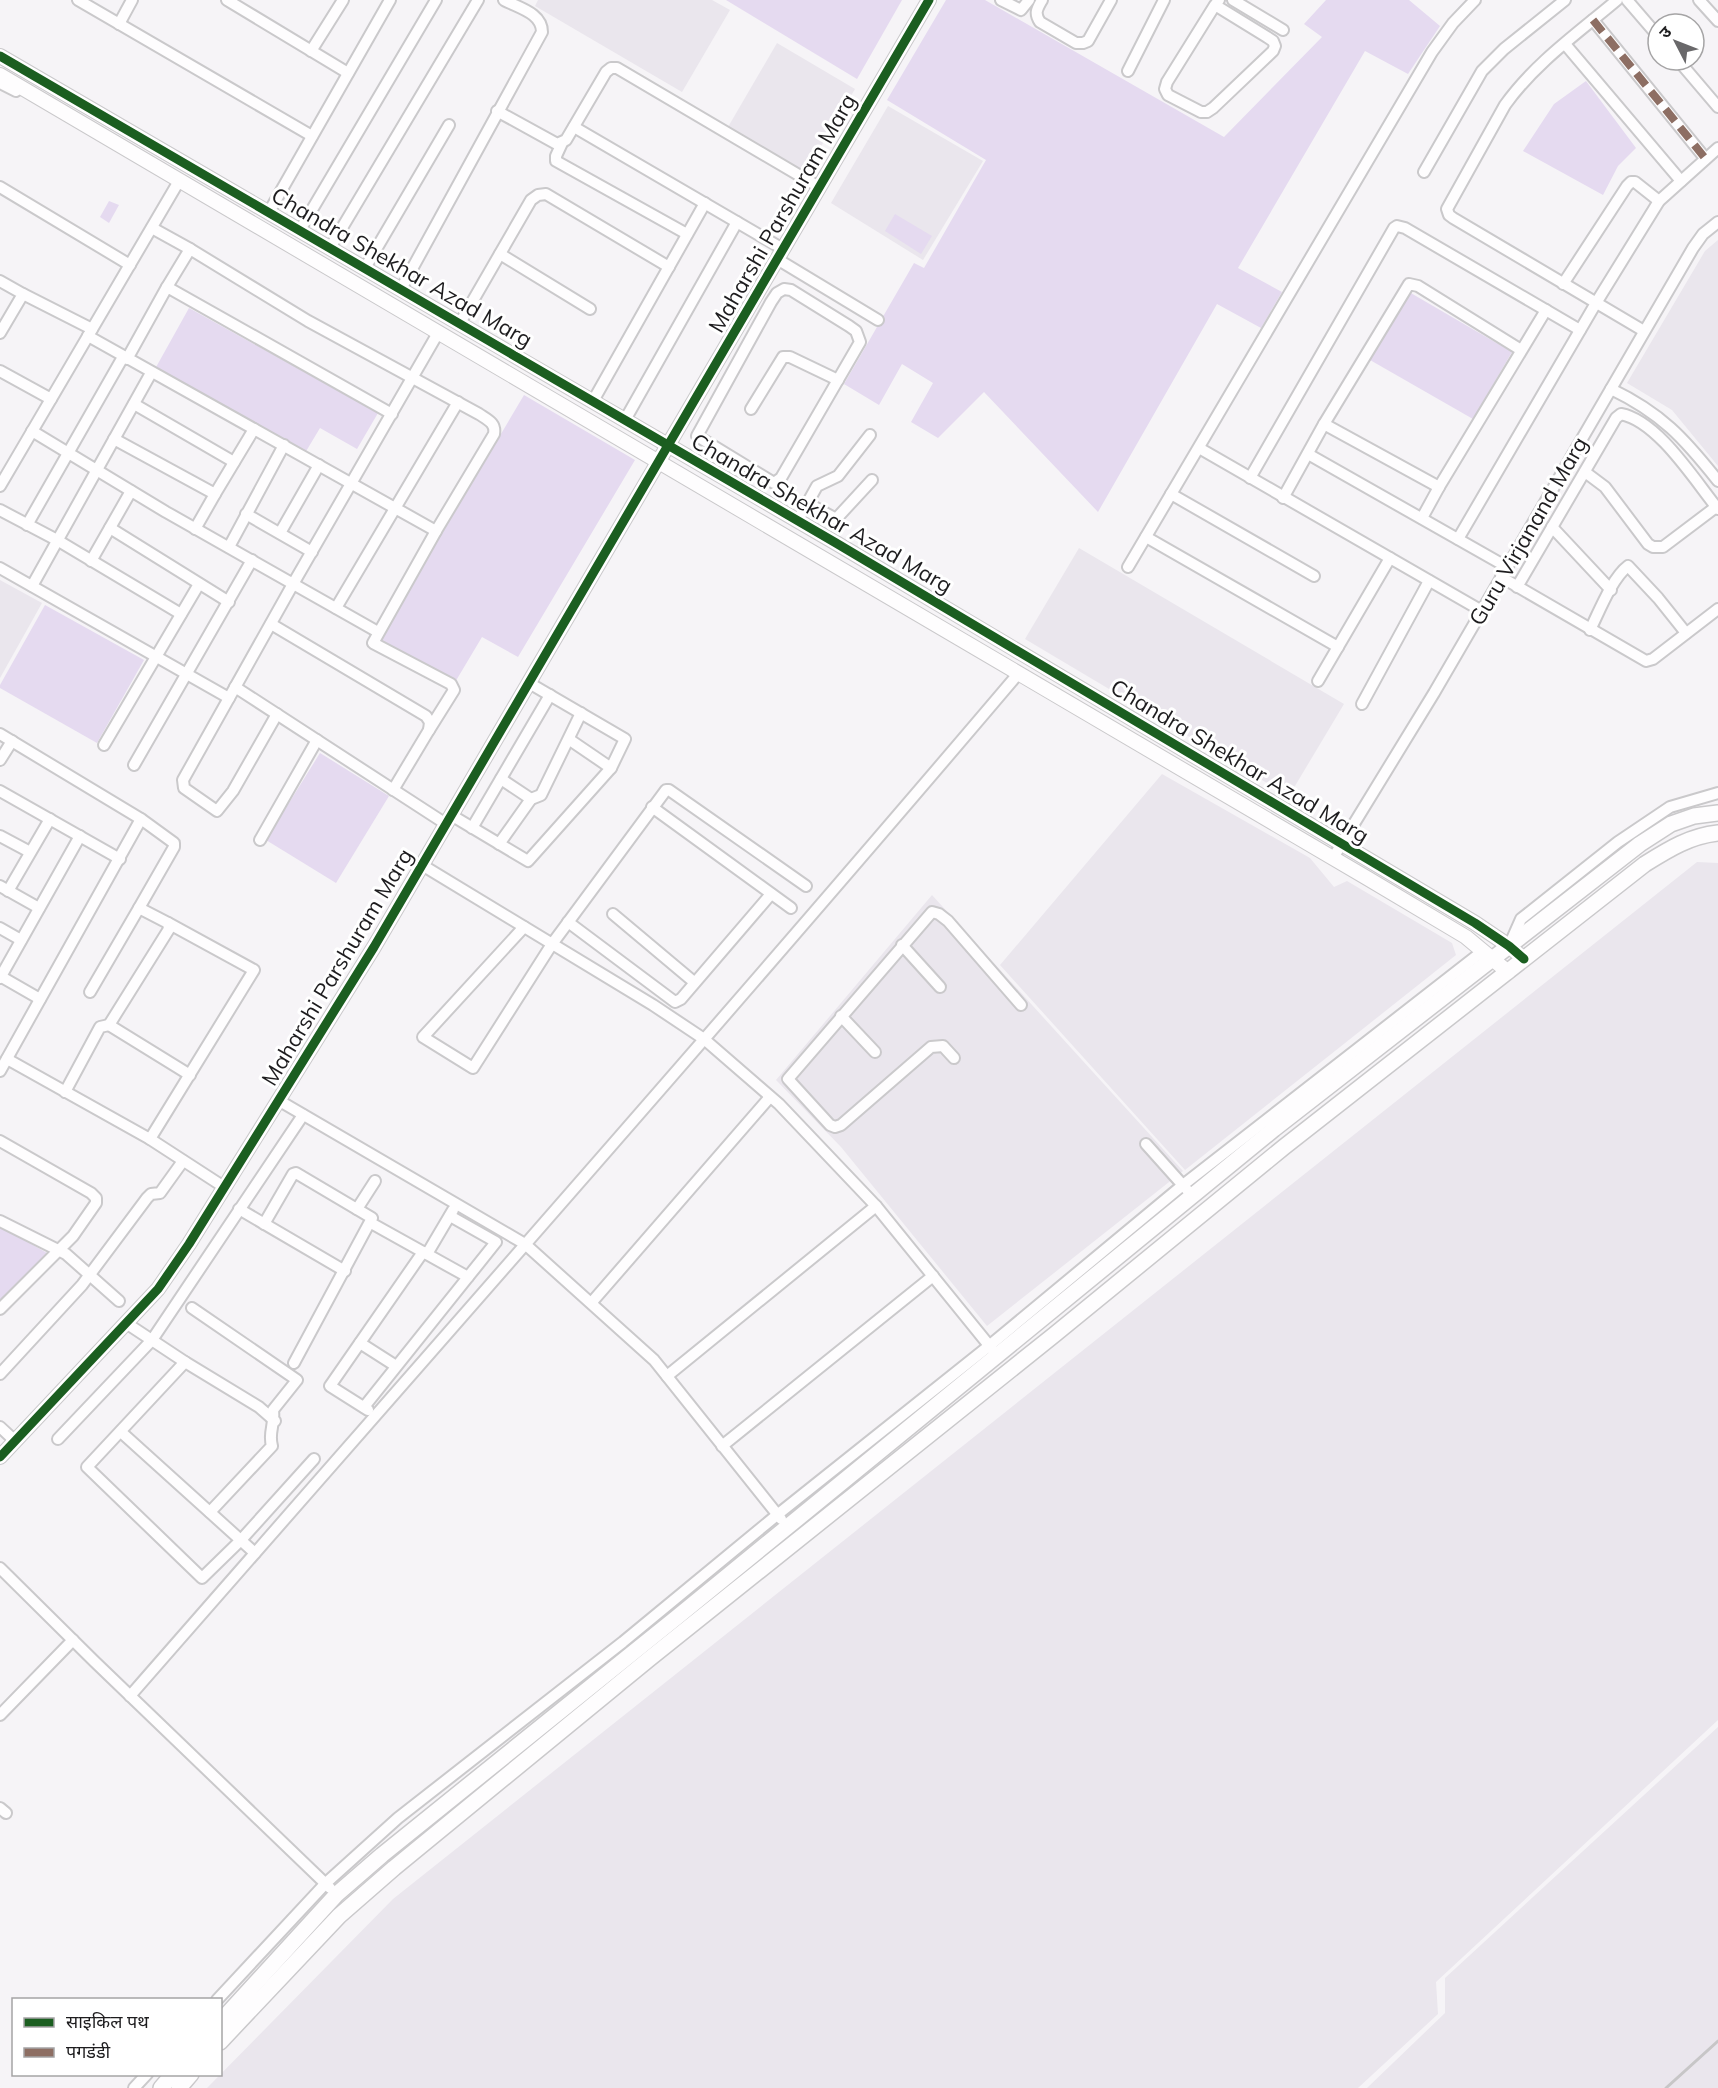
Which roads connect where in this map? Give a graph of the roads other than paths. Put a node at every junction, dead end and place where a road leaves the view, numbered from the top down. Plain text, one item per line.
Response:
1 (78, 0) edge
2 (132, 0) edge
3 (226, 0) edge
4 (343, 0) edge
5 (388, 0) edge
6 (436, 0) edge
7 (478, 0) edge
8 (504, 0) edge
9 (929, 0) edge
10 (1001, 0) edge
11 (1029, 0) edge
12 (1042, 0) edge
13 (1110, 0) edge
14 (1164, 0) edge
15 (1233, 0) edge
16 (1475, 0) edge
17 (1565, 0) edge
18 (1617, 0) edge
19 (1627, 0) edge
20 (1700, 0) edge
21 (1217, 2) edge
22 (1593, 20) junction
23 (1718, 21) edge
24 (1646, 22) edge
25 (119, 24) junction
26 (1283, 30) dead end
27 (1565, 44) junction
28 (311, 51) junction
29 (0, 56) edge
30 (23, 69) junction
31 (1128, 71) dead end
32 (1688, 72) edge
33 (348, 73) junction
34 (0, 75) edge
35 (7, 83) edge
36 (1718, 107) edge
37 (497, 111) junction
38 (448, 125) dead end
39 (574, 127) junction
40 (312, 136) junction
41 (562, 143) junction
42 (1718, 148) edge
43 (1705, 158) junction
44 (1424, 172) dead end
45 (179, 181) junction
46 (1681, 181) junction
47 (0, 187) edge
48 (819, 188) junction
49 (1659, 201) junction
50 (705, 203) junction
51 (268, 212) junction
52 (737, 222) junction
53 (1718, 222) edge
54 (152, 228) junction
55 (300, 230) junction
56 (687, 234) junction
57 (330, 248) junction
58 (190, 249) junction
59 (500, 254) junction
60 (780, 254) junction
61 (130, 265) junction
62 (669, 267) junction
63 (365, 268) junction
64 (0, 281) edge
65 (1563, 284) junction
66 (167, 286) junction
67 (401, 289) junction
68 (23, 294) junction
69 (1596, 303) junction
70 (590, 309) dead end
71 (1546, 310) junction
72 (454, 320) junction
73 (878, 321) dead end
74 (1580, 330) junction
75 (1644, 331) junction
76 (0, 333) edge
77 (90, 333) junction
78 (444, 337) junction
79 (1521, 350) junction
80 (125, 358) junction
81 (0, 370) edge
82 (152, 373) junction
83 (413, 378) junction
84 (838, 380) junction
85 (1611, 389) junction
86 (51, 399) junction
87 (593, 401) junction
88 (458, 402) junction
89 (134, 404) junction
90 (751, 410) dead end
91 (392, 414) junction
92 (625, 420) junction
93 (1324, 424) junction
94 (254, 429) junction
95 (32, 431) junction
96 (870, 435) dead end
97 (114, 440) junction
98 (669, 445) junction
99 (284, 446) junction
100 (1199, 448) junction
101 (68, 453) junction
102 (1308, 454) junction
103 (234, 462) junction
104 (659, 462) junction
105 (319, 465) junction
106 (4, 469) edge
107 (97, 470) junction
108 (1585, 472) junction
109 (1250, 478) junction
110 (872, 480) dead end
111 (1718, 481) edge
112 (352, 483) junction
113 (774, 483) junction
114 (0, 486) edge
115 (1438, 487) junction
116 (131, 491) junction
117 (214, 494) junction
118 (1171, 494) junction
119 (1283, 498) junction
120 (763, 500) junction
121 (807, 502) junction
122 (396, 508) junction
123 (1717, 508) edge
124 (0, 510) edge
125 (246, 514) junction
126 (1422, 518) junction
127 (798, 520) junction
128 (27, 525) junction
129 (1552, 527) junction
130 (110, 528) junction
131 (195, 529) junction
132 (436, 531) junction
133 (280, 533) junction
134 (1146, 537) junction
135 (1458, 539) junction
136 (57, 540) junction
137 (229, 547) junction
138 (312, 552) junction
139 (1390, 558) junction
140 (252, 560) junction
141 (91, 561) junction
142 (1128, 567) dead end
143 (1507, 567) junction
144 (0, 568) edge
145 (1314, 576) dead end
146 (1501, 577) junction
147 (1429, 581) junction
148 (199, 584) junction
149 (293, 584) junction
150 (32, 586) junction
151 (1517, 587) junction
152 (1611, 590) junction
153 (229, 602) junction
154 (336, 608) junction
155 (1718, 609) edge
156 (1482, 611) junction
157 (182, 614) junction
158 (271, 624) junction
159 (1590, 630) junction
160 (378, 632) junction
161 (1686, 633) junction
162 (1338, 647) junction
163 (154, 657) junction
164 (185, 674) junction
165 (1018, 674) junction
166 (1318, 681) dead end
167 (529, 683) junction
168 (235, 687) junction
169 (550, 695) junction
170 (229, 698) junction
171 (1362, 704) dead end
172 (581, 713) junction
173 (277, 714) junction
174 (429, 730) junction
175 (0, 734) edge
176 (317, 740) junction
177 (570, 740) junction
178 (12, 741) junction
179 (104, 745) dead end
180 (0, 760) edge
181 (134, 765) dead end
182 (610, 768) junction
183 (501, 780) junction
184 (393, 790) junction
185 (0, 791) edge
186 (1718, 793) edge
187 (531, 799) junction
188 (652, 807) junction
189 (1718, 813) edge
190 (50, 819) junction
191 (141, 819) junction
192 (449, 820) junction
193 (472, 828) junction
194 (1718, 833) edge
195 (0, 836) edge
196 (80, 836) junction
197 (260, 840) dead end
198 (499, 844) junction
199 (1342, 844) junction
200 (30, 852) junction
201 (1333, 858) junction
202 (120, 859) junction
203 (422, 865) junction
204 (806, 886) dead end
205 (4, 889) edge
206 (771, 894) junction
207 (39, 908) junction
208 (140, 908) junction
209 (791, 908) dead end
210 (613, 914) dead end
211 (568, 922) junction
212 (168, 923) junction
213 (524, 927) junction
214 (0, 928) edge
215 (21, 940) junction
216 (552, 944) junction
217 (902, 945) junction
218 (1509, 945) junction
219 (1488, 955) junction
220 (1524, 959) junction
221 (1508, 972) junction
222 (0, 977) edge
223 (694, 982) junction
224 (940, 987) dead end
225 (90, 992) dead end
226 (40, 999) junction
227 (675, 1002) junction
228 (1021, 1005) dead end
229 (665, 1014) junction
230 (841, 1016) junction
231 (109, 1025) junction
232 (704, 1039) junction
233 (875, 1052) dead end
234 (954, 1058) dead end
235 (7, 1059) junction
236 (0, 1071) edge
237 (190, 1075) junction
238 (65, 1092) junction
239 (770, 1097) junction
240 (278, 1100) junction
241 (303, 1115) junction
242 (150, 1139) junction
243 (0, 1141) edge
244 (1146, 1144) dead end
245 (183, 1161) junction
246 (375, 1181) dead end
247 (224, 1187) junction
248 (1187, 1190) junction
249 (456, 1204) junction
250 (876, 1206) junction
251 (239, 1209) junction
252 (357, 1209) junction
253 (450, 1216) junction
254 (0, 1221) edge
255 (371, 1223) junction
256 (264, 1224) junction
257 (525, 1244) junction
258 (58, 1249) junction
259 (425, 1253) junction
260 (345, 1271) junction
261 (90, 1275) junction
262 (933, 1276) junction
263 (468, 1277) junction
264 (119, 1301) dead end
265 (592, 1302) junction
266 (192, 1308) dead end
267 (0, 1309) edge
268 (1041, 1319) junction
269 (126, 1323) junction
270 (1054, 1335) junction
271 (152, 1340) junction
272 (360, 1343) junction
273 (992, 1351) junction
274 (185, 1362) junction
275 (294, 1363) dead end
276 (396, 1366) junction
277 (0, 1374) edge
278 (667, 1376) junction
279 (364, 1407) junction
280 (376, 1414) junction
281 (275, 1421) junction
282 (0, 1427) edge
283 (121, 1432) junction
284 (58, 1439) dead end
285 (15, 1441) junction
286 (722, 1446) junction
287 (0, 1457) edge
288 (314, 1459) dead end
289 (210, 1512) junction
290 (777, 1515) junction
291 (787, 1527) junction
292 (241, 1540) junction
293 (255, 1553) junction
294 (0, 1568) edge
295 (73, 1640) junction
296 (130, 1696) junction
297 (0, 1715) edge
298 (331, 1889) junction
299 (219, 1998) edge
300 (222, 2020) edge
301 (222, 2040) edge
302 (145, 2076) edge
303 (171, 2076) edge
304 (189, 2076) edge
305 (134, 2088) edge
306 (161, 2088) edge
307 (179, 2088) edge

1 - 25 street
2 - 25 street
3 - 28 street
4 - 28 street
5 - 33 street
6 - 55 street
7 - 57 street
8 - 37 street
9 - 48 street, Maharshi Parshuram Marg
10 - 11 street
12 - 13 street
14 - 31 street
15 - 26 street
16 - 100 street
17 - 44 street
18 - 22 street
19 - 24 street
20 - 23 street
21 - 21 street
22 - 27 street
22 - 43 street
25 - 40 street
27 - 46 street
27 - 65 street
28 - 33 street
29 - 30 street, Chandra Shekhar Azad Marg
30 - 35 street
30 - 51 street, Chandra Shekhar Azad Marg
32 - 36 street
33 - 40 street
34 - 35 street, Chandra Shekhar Azad Marg
35 - 45 street, Chandra Shekhar Azad Marg
37 - 41 street
37 - 67 street
38 - 63 street
39 - 41 street
39 - 48 street
39 - 50 street
40 - 51 street
41 - 56 street
42 - 43 street
43 - 46 street
45 - 54 street
45 - 78 street, Chandra Shekhar Azad Marg
46 - 49 street
47 - 61 street
48 - 60 street, Maharshi Parshuram Marg
49 - 65 street
49 - 69 street
50 - 52 street
50 - 56 street
51 - 55 street, Chandra Shekhar Azad Marg
52 - 60 street
52 - 92 street
53 - 75 street, Guru Virjanand Marg
54 - 58 street
54 - 61 street
55 - 57 street, Chandra Shekhar Azad Marg
56 - 62 street
57 - 63 street, Chandra Shekhar Azad Marg
58 - 66 street
58 - 83 street
59 - 62 street
59 - 70 street
59 - 72 street
60 - 73 street
60 - 98 street, Maharshi Parshuram Marg
61 - 77 street
62 - 87 street
63 - 67 street, Chandra Shekhar Azad Marg
64 - 68 street
65 - 69 street
66 - 80 street
66 - 91 street
67 - 72 street, Chandra Shekhar Azad Marg
68 - 76 street
68 - 77 street
69 - 74 street
69 - 75 street
71 - 74 street
71 - 79 street
71 - 109 street
72 - 78 street
72 - 87 street, Chandra Shekhar Azad Marg
74 - 135 street
75 - 85 street, Guru Virjanand Marg
77 - 80 street
77 - 86 street
78 - 83 street
78 - 104 street, Chandra Shekhar Azad Marg
79 - 93 street
79 - 115 street
80 - 82 street
80 - 101 street
81 - 86 street
82 - 89 street
82 - 94 street
83 - 88 street
83 - 91 street
84 - 90 street
84 - 113 street
84 - 113 street
85 - 111 street
85 - 143 street, Guru Virjanand Marg
86 - 95 street
87 - 92 street, Chandra Shekhar Azad Marg
88 - 122 street
88 - 132 street
89 - 97 street
89 - 103 street
91 - 112 street
92 - 98 street, Chandra Shekhar Azad Marg
93 - 102 street
93 - 115 street
94 - 99 street
94 - 103 street
95 - 101 street
95 - 106 street
96 - 121 street
97 - 107 street
97 - 117 street
98 - 104 street, Maharshi Parshuram Marg
98 - 120 street, Chandra Shekhar Azad Marg
99 - 105 street
99 - 125 street
100 - 109 street
100 - 118 street
101 - 107 street
101 - 128 street
102 - 119 street
102 - 126 street
103 - 117 street
104 - 165 street, Chandra Shekhar Azad Marg
104 - 167 street, Maharshi Parshuram Marg
105 - 112 street
105 - 133 street
106 - 114 street
107 - 116 street
107 - 136 street
108 - 123 street
108 - 123 street
108 - 129 street
109 - 119 street
110 - 121 street
112 - 122 street
112 - 138 street
113 - 120 street
115 - 126 street
116 - 130 street
116 - 131 street
117 - 131 street
118 - 134 street
118 - 145 street
119 - 139 street
120 - 127 street, Chandra Shekhar Azad Marg
121 - 127 street
122 - 132 street
122 - 154 street
124 - 128 street
125 - 133 street
125 - 137 street
126 - 135 street
127 - 199 street, Chandra Shekhar Azad Marg
128 - 136 street
129 - 151 street
129 - 152 street
130 - 141 street
130 - 148 street
131 - 137 street
132 - 160 street
133 - 138 street
134 - 142 street
134 - 162 street
135 - 143 street
136 - 141 street
136 - 150 street
137 - 140 street
138 - 149 street
139 - 147 street
139 - 162 street
140 - 149 street
140 - 153 street
141 - 157 street
143 - 146 street, Guru Virjanand Marg
144 - 150 street
146 - 151 street
146 - 156 street, Guru Virjanand Marg
147 - 156 street
147 - 171 street
148 - 153 street
148 - 157 street
149 - 154 street
149 - 158 street
150 - 163 street
151 - 159 street
152 - 159 street
152 - 161 street
153 - 164 street
154 - 160 street
155 - 161 street
156 - 199 street, Guru Virjanand Marg
157 - 163 street
158 - 168 street
158 - 174 street
159 - 161 street
160 - 174 street
162 - 166 street
163 - 164 street
163 - 179 street
164 - 170 street
164 - 181 street
165 - 201 street, Chandra Shekhar Azad Marg
165 - 232 street
167 - 169 street
167 - 192 street, Maharshi Parshuram Marg
168 - 170 street
168 - 173 street
169 - 172 street
169 - 183 street
170 - 173 street
172 - 177 street
172 - 182 street
173 - 176 street
174 - 184 street
175 - 178 street
176 - 184 street
176 - 197 street
177 - 182 street
177 - 187 street
178 - 180 street
178 - 191 street
182 - 198 street
183 - 187 street
183 - 193 street
184 - 192 street
185 - 190 street
186 - 218 street
187 - 198 street
188 - 204 street
188 - 206 street
188 - 211 street
189 - 218 main road
190 - 196 street
190 - 200 street
191 - 202 street
191 - 208 street
192 - 193 street
192 - 203 street, Maharshi Parshuram Marg
193 - 198 street
194 - 220 main road
195 - 200 street
196 - 202 street
196 - 207 street
199 - 201 street, Guru Virjanand Marg
199 - 218 street, Chandra Shekhar Azad Marg
200 - 205 street
201 - 219 street, Chandra Shekhar Azad Marg
202 - 226 street
203 - 213 street
203 - 240 street, Maharshi Parshuram Marg
205 - 207 street
206 - 209 street
206 - 223 street
207 - 215 street
208 - 212 street
208 - 225 street
210 - 223 street
211 - 216 street
211 - 227 street
212 - 231 street
212 - 237 street
213 - 216 street
213 - 216 street
214 - 215 street
215 - 222 street
216 - 229 street
217 - 224 street
217 - 228 street
217 - 230 street
218 - 219 main road
218 - 220 street, Chandra Shekhar Azad Marg
219 - 221 street, Chandra Shekhar Azad Marg
219 - 248 main road
220 - 221 main road
221 - 270 main road
222 - 226 street
223 - 227 street
226 - 235 street
227 - 229 street
229 - 232 street
230 - 233 street
230 - 234 street
231 - 237 street
231 - 238 street
232 - 239 street
232 - 257 street
235 - 236 street
235 - 238 street
237 - 242 street
238 - 242 street
239 - 250 street
239 - 265 street
240 - 241 street
240 - 247 street, Maharshi Parshuram Marg
241 - 249 street
241 - 251 street
242 - 245 street
243 - 258 street
244 - 248 street
245 - 247 street
245 - 261 street
246 - 252 street
247 - 269 street, Maharshi Parshuram Marg
248 - 268 main road
248 - 273 street
249 - 253 street
249 - 257 street
250 - 262 street
250 - 278 street
251 - 256 street
251 - 271 street
252 - 255 street
252 - 256 street
253 - 259 street
253 - 263 street
254 - 258 street
255 - 259 street
255 - 260 street
256 - 260 street
257 - 265 street
257 - 280 street
258 - 261 street
258 - 267 street
259 - 263 street
259 - 272 street
260 - 275 street
261 - 264 street
261 - 277 street
262 - 273 street
262 - 286 street
263 - 276 street
265 - 278 street
266 - 281 street
268 - 270 main road
268 - 273 main road
269 - 271 street
269 - 285 street, Maharshi Parshuram Marg
270 - 301 main road
271 - 274 street
271 - 284 street
272 - 276 street
272 - 279 street
273 - 290 street
273 - 291 main road
274 - 281 street
274 - 283 street
276 - 279 street
278 - 286 street
279 - 280 street
280 - 293 street
281 - 289 street
282 - 285 street
283 - 289 street
283 - 292 street
285 - 287 street, Maharshi Parshuram Marg
286 - 290 street
288 - 292 street
289 - 292 street
290 - 291 street
290 - 298 street
291 - 298 main road
292 - 293 street
293 - 296 street
294 - 295 street
295 - 296 street
295 - 297 street
296 - 298 street
298 - 299 street
298 - 300 main road
302 - 305 street
303 - 306 main road
304 - 307 main road

